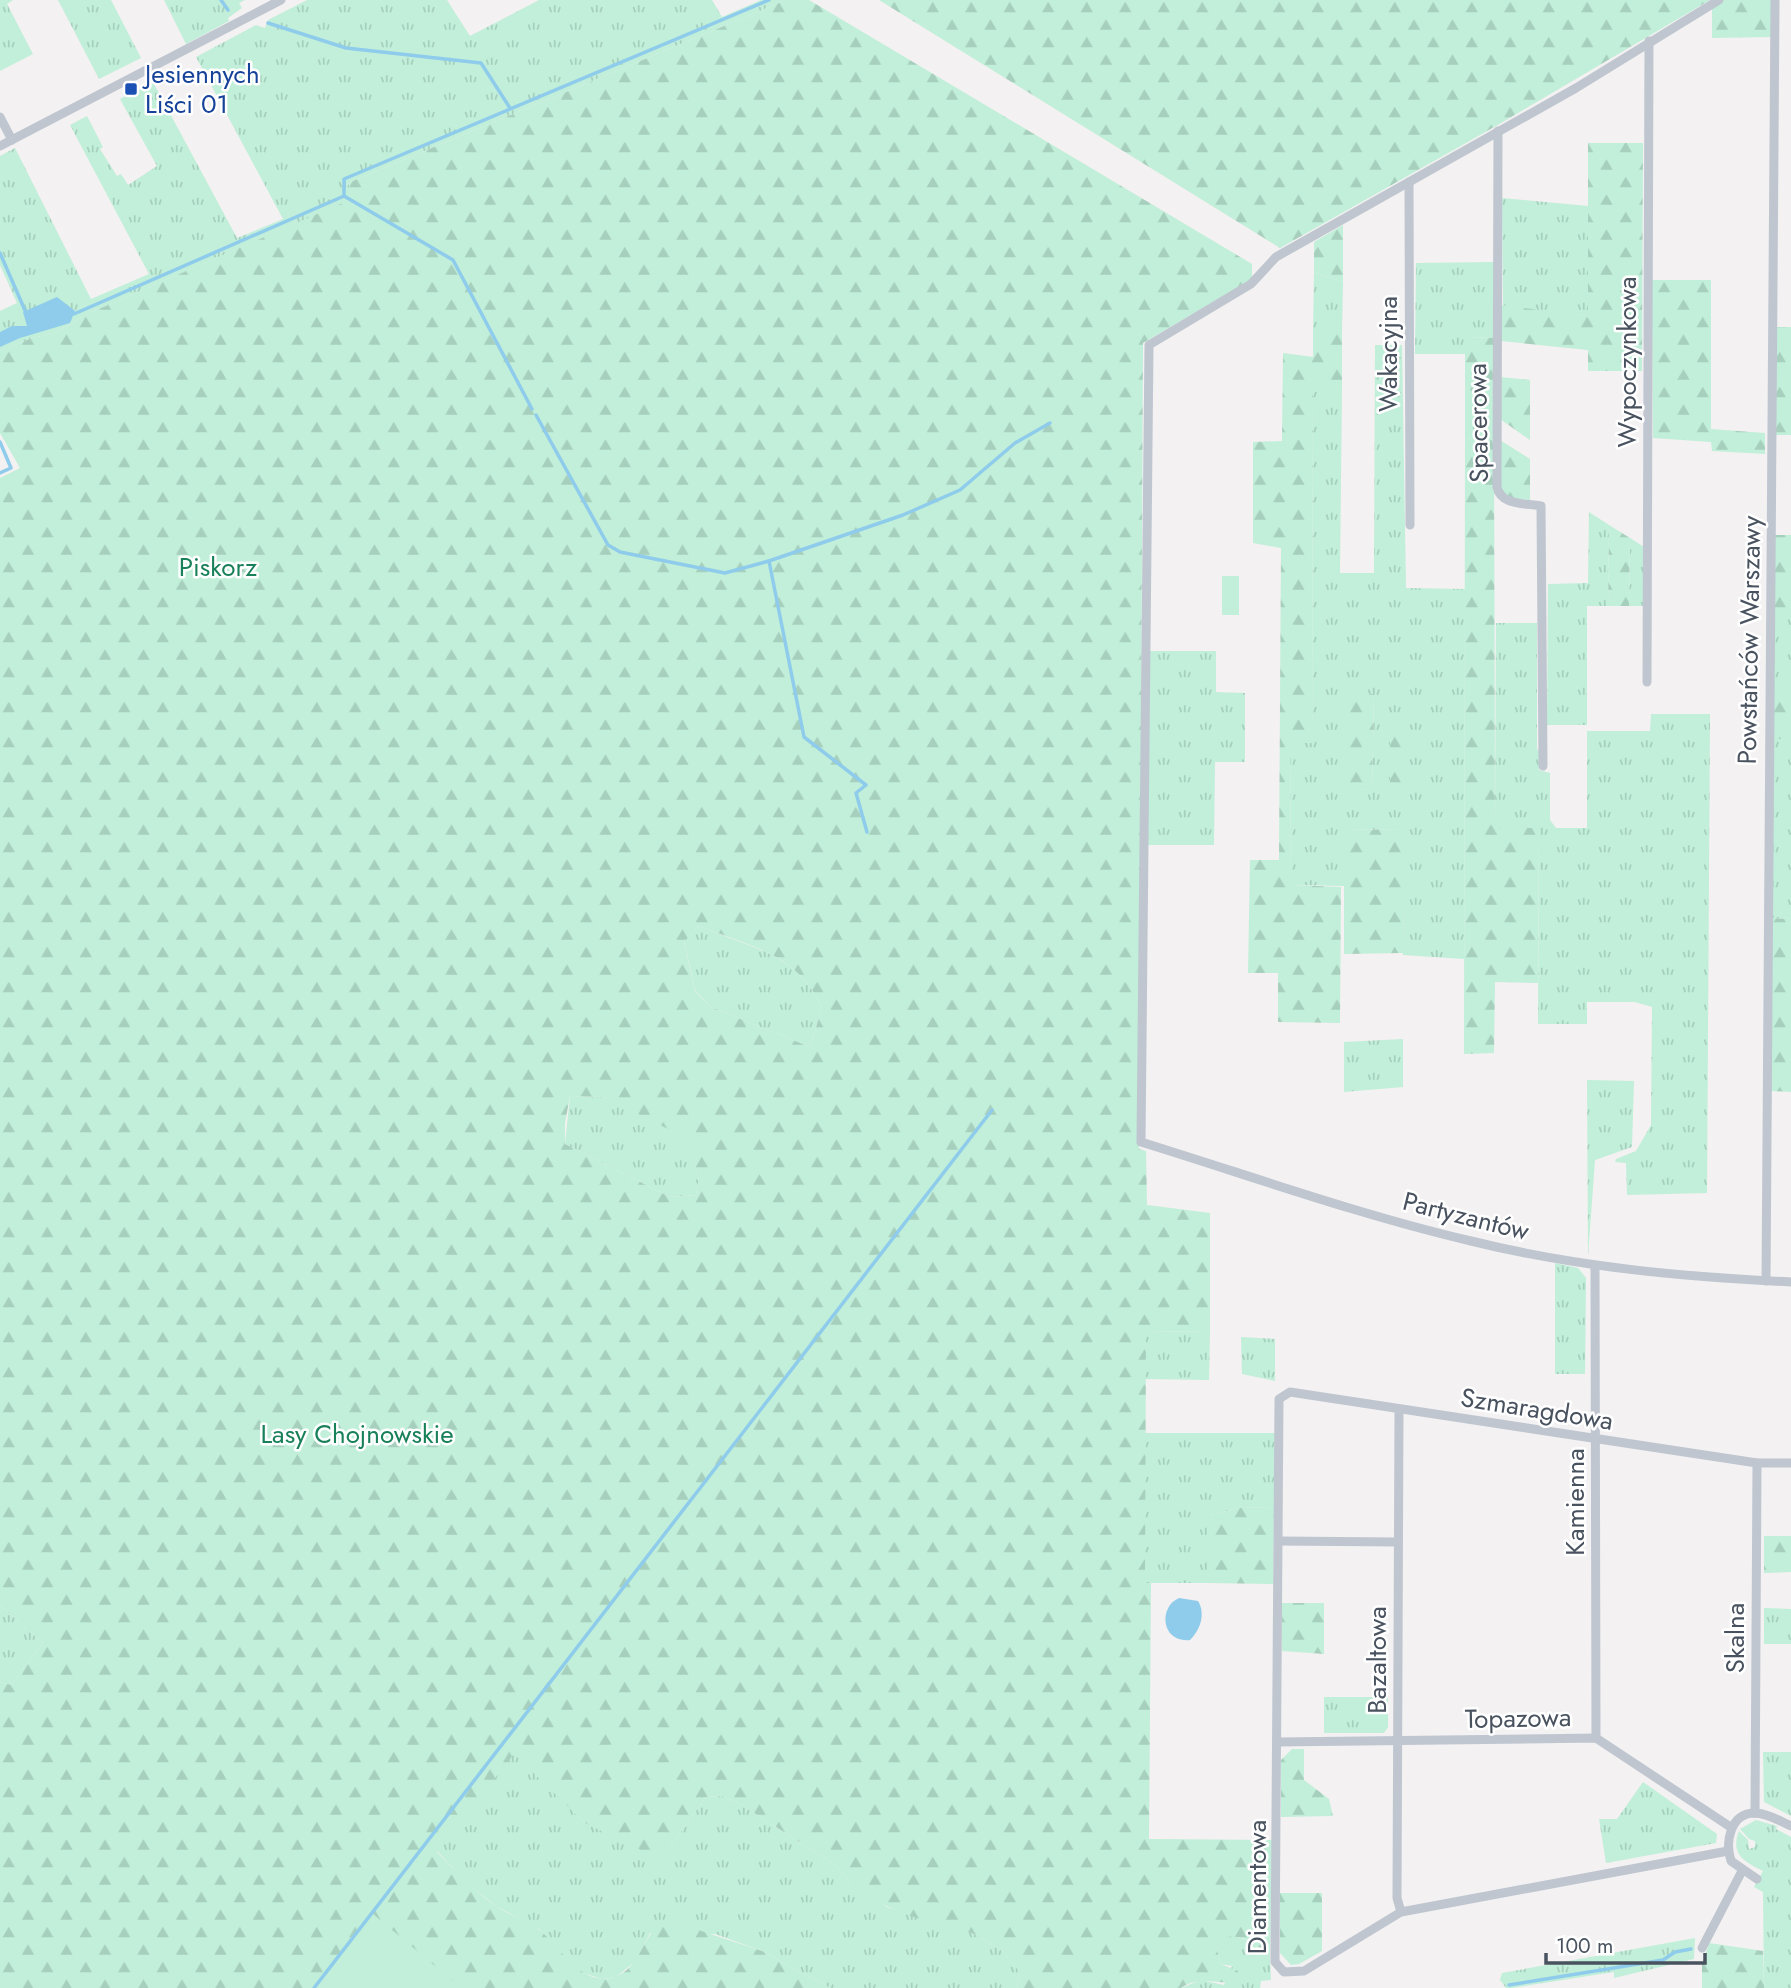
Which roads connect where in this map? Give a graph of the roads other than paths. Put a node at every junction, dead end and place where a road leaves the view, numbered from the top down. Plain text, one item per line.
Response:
1 (281, 0) edge
2 (1719, 0) edge
3 (1775, 0) edge
4 (1649, 41) junction
5 (0, 117) edge
6 (1498, 131) junction
7 (12, 140) junction
8 (0, 146) edge
9 (1409, 182) junction
10 (1410, 525) dead end
11 (1647, 682) dead end
12 (1543, 766) dead end
13 (1595, 1266) junction
14 (1766, 1281) junction
15 (1791, 1282) edge
16 (1279, 1399) joint
17 (1399, 1409) junction
18 (1596, 1439) junction
19 (1757, 1463) junction
20 (1791, 1463) edge
21 (1279, 1541) junction
22 (1398, 1542) junction
23 (1596, 1738) junction
24 (1398, 1741) junction
25 (1278, 1742) junction
26 (1755, 1813) junction
27 (1791, 1826) edge
28 (1732, 1828) junction
29 (1728, 1851) junction
30 (1742, 1871) junction
31 (1757, 1879) dead end
32 (1401, 1912) junction
33 (1702, 1948) dead end

1 - 7 street
2 - 4 street
3 - 14 street, Powstańców Warszawy
4 - 6 street
4 - 11 street, Wypoczynkowa
5 - 7 street
6 - 9 street
6 - 12 street, Spacerowa
7 - 8 street
9 - 10 street, Wakacyjna
9 - 13 street, Partyzantów
13 - 14 street, Partyzantów
13 - 18 street, Kamienna
14 - 15 street, Partyzantów
16 - 17 street, Szmaragdowa
16 - 21 street, Diamentowa
17 - 18 street, Szmaragdowa
17 - 22 street, Bazaltowa
18 - 19 street, Szmaragdowa
18 - 23 street, Kamienna
19 - 20 street, Szmaragdowa
19 - 26 street, Skalna
21 - 22 street
21 - 25 street, Diamentowa
22 - 24 street, Bazaltowa
23 - 24 street, Topazowa
23 - 28 street, Topazowa
24 - 25 street, Topazowa
24 - 32 street, Bazaltowa
25 - 32 street, Diamentowa
26 - 27 street
26 - 28 street
28 - 29 street
29 - 30 street
29 - 32 street, Diamentowa
30 - 31 street
30 - 33 street

